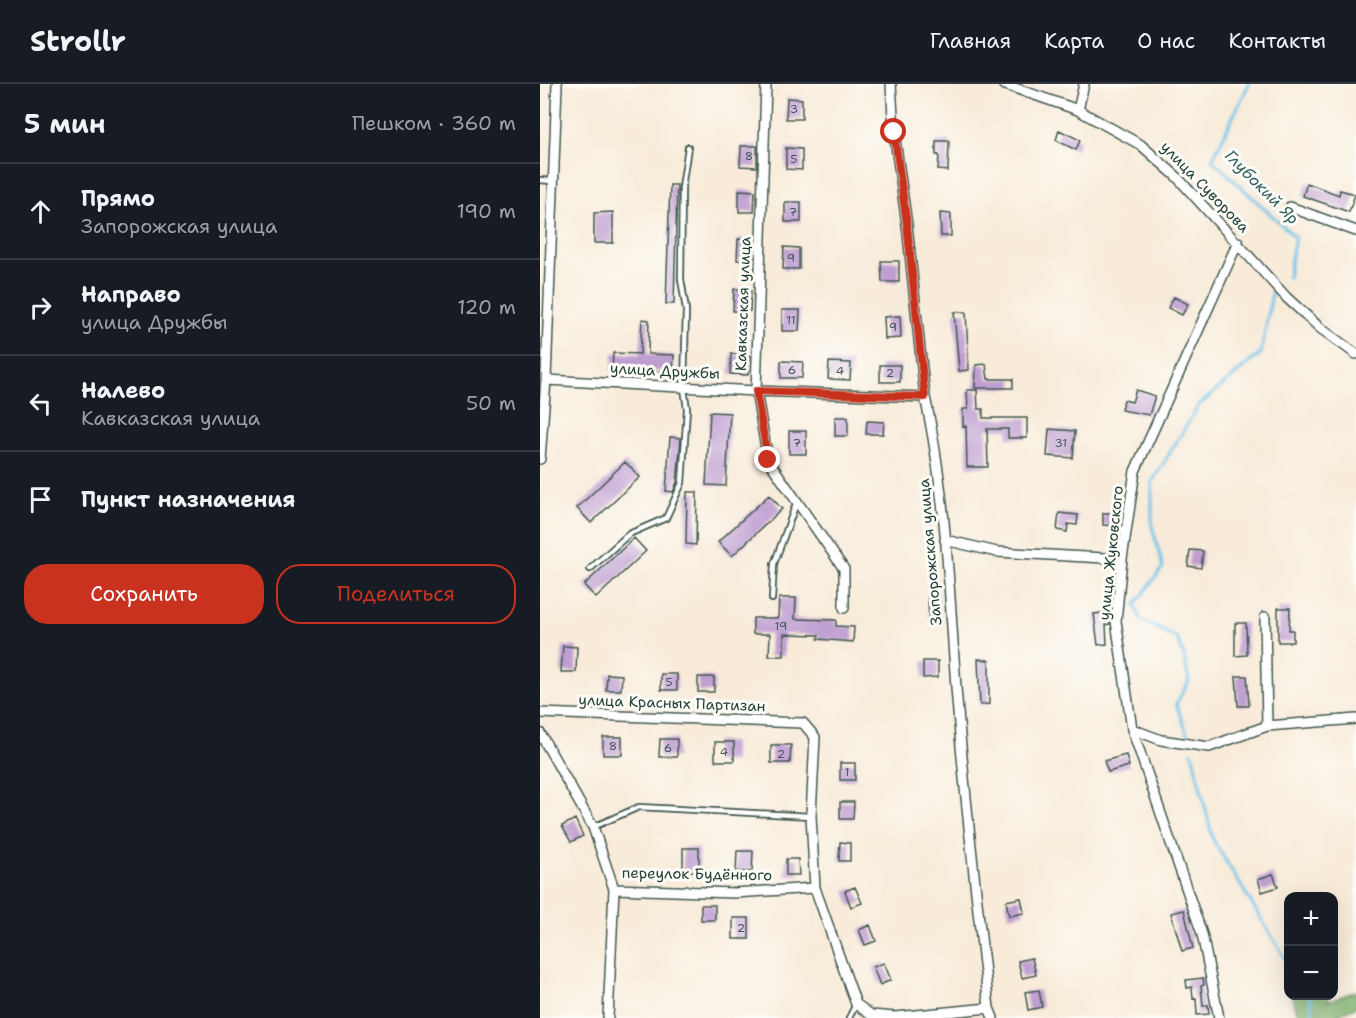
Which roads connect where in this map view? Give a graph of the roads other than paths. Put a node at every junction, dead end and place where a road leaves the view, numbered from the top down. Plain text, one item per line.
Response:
1 (557, 84) edge
2 (766, 84) edge
3 (891, 84) edge
4 (1004, 84) edge
5 (1084, 84) edge
6 (1078, 110) junction
7 (688, 147) dead end
8 (540, 180) edge
9 (553, 182) junction
10 (1290, 207) dead end
11 (1356, 231) edge
12 (1238, 243) junction
13 (1356, 354) edge
14 (546, 380) junction
15 (684, 388) junction
16 (756, 391) junction
17 (925, 397) junction
18 (540, 459) edge
19 (797, 501) junction
20 (945, 540) junction
21 (1122, 559) junction
22 (590, 569) dead end
23 (772, 599) dead end
24 (844, 608) dead end
25 (1265, 617) dead end
26 (540, 713) edge
27 (1356, 719) edge
28 (1268, 726) junction
29 (1132, 729) junction
30 (540, 733) edge
31 (811, 816) junction
32 (593, 827) junction
33 (815, 888) junction
34 (614, 889) junction
35 (856, 1004) junction
36 (989, 1008) junction
37 (608, 1018) edge
38 (849, 1018) edge
39 (993, 1018) edge
40 (1219, 1018) edge

1 - 9 street
2 - 16 street, Кавказская улица
3 - 17 street, Запорожская улица
4 - 6 street, улица Суворова
5 - 6 street
6 - 12 street, улица Суворова
7 - 15 lane
8 - 9 lane
9 - 14 street
10 - 11 street
12 - 13 street, улица Суворова
12 - 21 street, улица Жуковского
14 - 15 street, улица Дружбы
14 - 18 street
15 - 16 street, улица Дружбы
15 - 22 lane
16 - 17 street, улица Дружбы
16 - 19 street, Кавказская улица
17 - 20 street, Запорожская улица
19 - 23 lane
19 - 24 street, Кавказская улица
20 - 21 street
20 - 36 street, Запорожская улица
21 - 29 street, улица Жуковского
25 - 28 street
26 - 31 street, улица Красных Партизан
27 - 28 street
28 - 29 street
29 - 40 street, улица Жуковского
30 - 32 street
31 - 32 lane
31 - 33 street
32 - 34 street
33 - 34 street, переулок Будённого
33 - 35 street
34 - 37 street
35 - 36 street
35 - 38 lane
36 - 39 street, Запорожская улица

